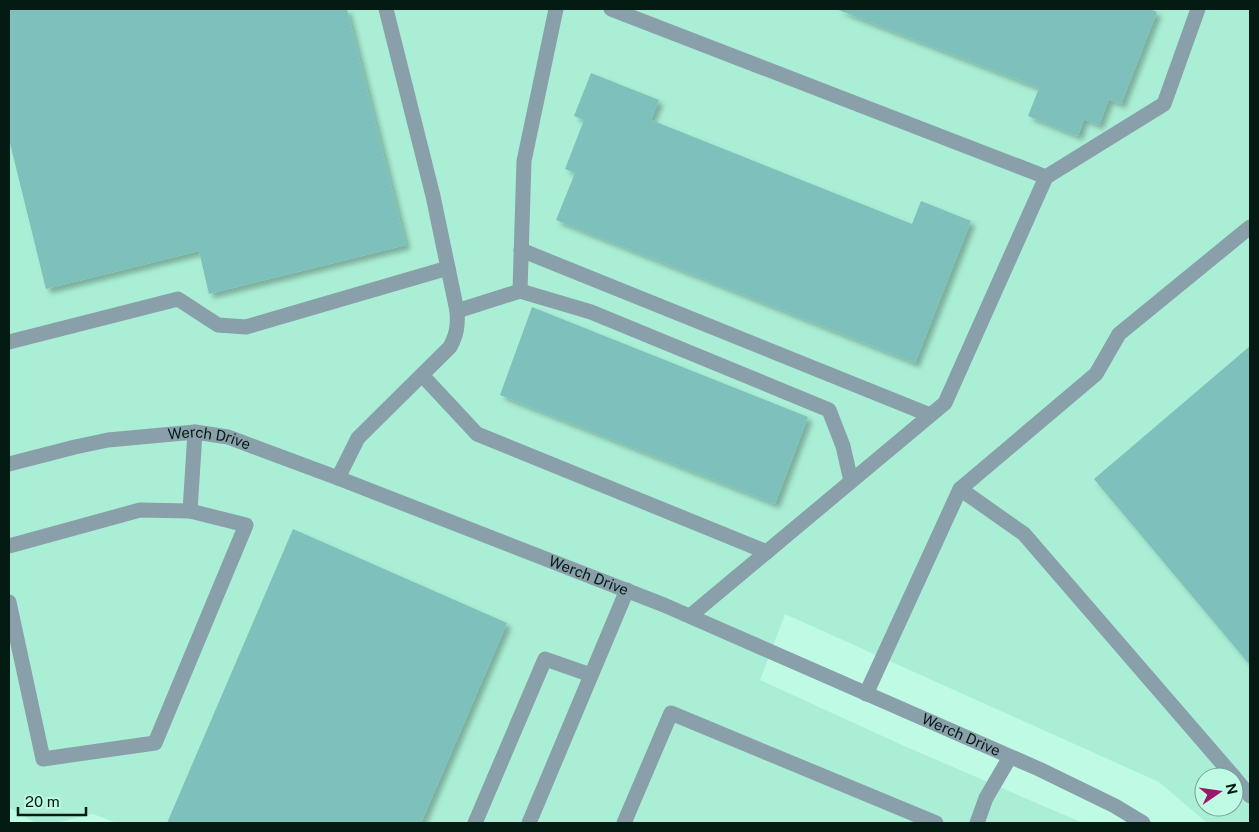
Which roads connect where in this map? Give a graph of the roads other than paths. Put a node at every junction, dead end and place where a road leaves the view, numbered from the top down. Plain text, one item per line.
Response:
1 (386, 9) edge
2 (610, 9) edge
3 (1198, 9) edge
4 (554, 11) edge
5 (1046, 177) junction
6 (1250, 227) edge
7 (522, 250) junction
8 (448, 268) junction
9 (520, 291) junction
10 (457, 311) junction
11 (9, 342) edge
12 (422, 375) junction
13 (930, 415) junction
14 (195, 432) junction
15 (9, 464) edge
16 (338, 478) junction
17 (851, 481) junction
18 (960, 489) junction
19 (190, 511) junction
20 (9, 546) edge
21 (767, 552) junction
22 (627, 590) junction
23 (9, 602) edge
24 (690, 616) junction
25 (592, 675) junction
26 (866, 694) junction
27 (1010, 757) junction
28 (1225, 767) edge
29 (475, 823) edge
30 (529, 823) edge
31 (624, 823) edge
32 (936, 823) edge
33 (977, 823) edge
34 (1143, 823) edge

1 - 8 street
2 - 5 street
3 - 5 street
4 - 7 street
5 - 13 street
6 - 18 street
7 - 9 street
7 - 13 street
8 - 10 street
8 - 11 street
9 - 10 street
9 - 17 street
10 - 12 street
12 - 16 street
12 - 21 street
13 - 17 street
14 - 15 street, Werch Drive
14 - 16 street, Werch Drive
14 - 19 street
16 - 22 street, Werch Drive
17 - 21 street
18 - 26 street
18 - 28 street
19 - 20 street
19 - 23 street
21 - 24 street
22 - 24 street, Werch Drive
22 - 25 street
24 - 26 street, Werch Drive
25 - 29 street
25 - 30 street
26 - 27 street, Werch Drive
27 - 33 street
27 - 34 street, Werch Drive
31 - 32 street

